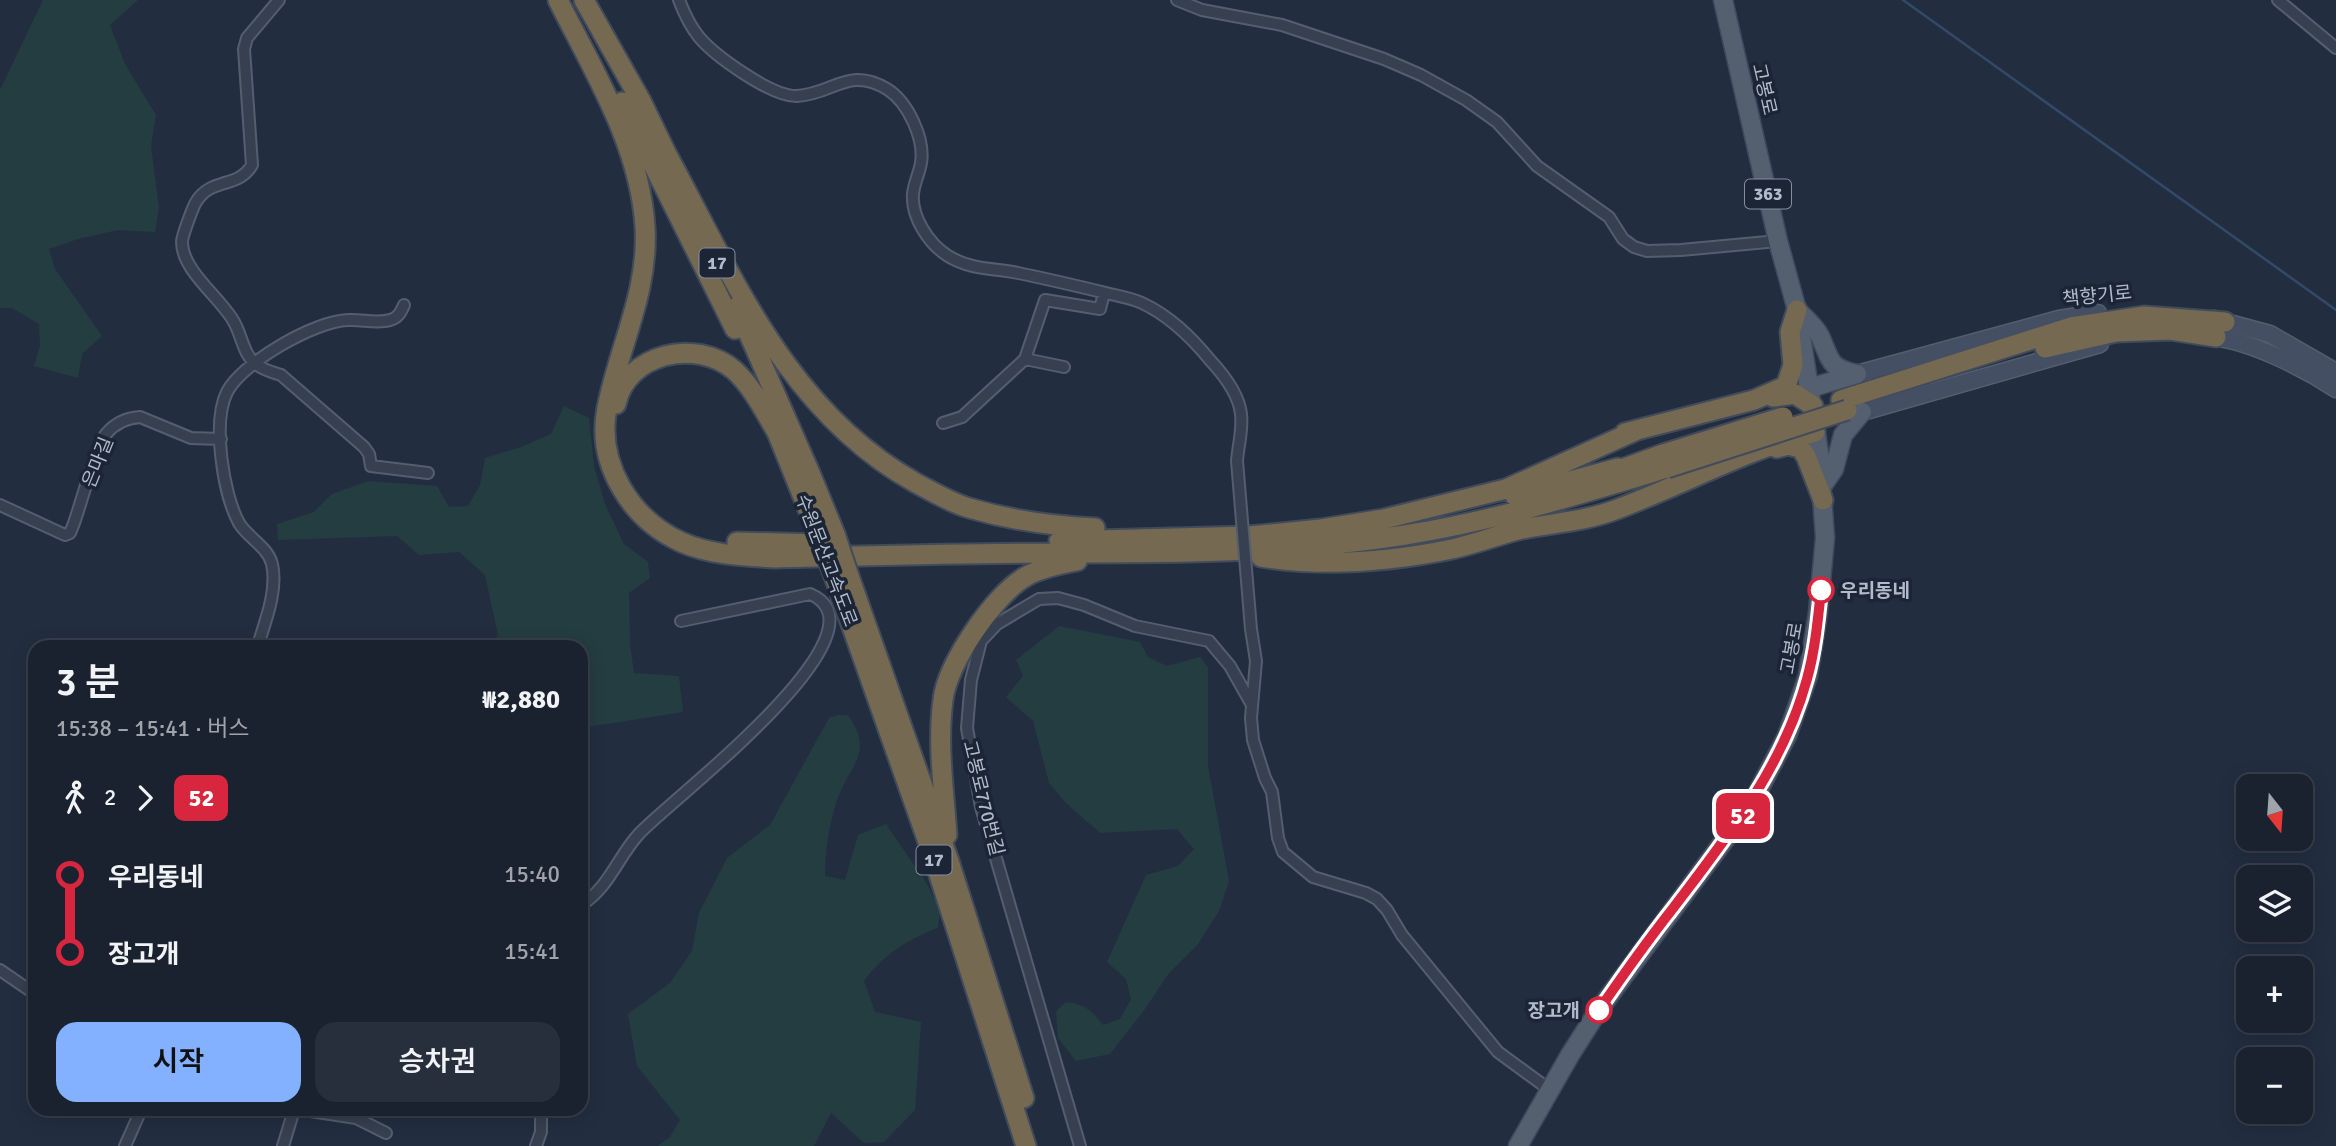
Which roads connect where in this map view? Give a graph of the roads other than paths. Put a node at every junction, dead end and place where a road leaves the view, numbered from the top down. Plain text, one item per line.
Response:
1 (279, 0) edge
2 (558, 0) edge
3 (566, 0) edge
4 (584, 0) edge
5 (679, 0) edge
6 (1177, 0) edge
7 (1723, 0) edge
8 (2277, 0) edge
9 (2336, 48) edge
10 (664, 149) junction
11 (1778, 241) junction
12 (1104, 293) junction
13 (404, 305) dead end
14 (1797, 310) junction
15 (2221, 329) junction
16 (1025, 359) junction
17 (256, 364) junction
18 (1064, 367) dead end
19 (2336, 372) edge
20 (1857, 374) junction
21 (2336, 389) edge
22 (1811, 396) junction
23 (1754, 400) junction
24 (1850, 407) junction
25 (943, 423) dead end
26 (1637, 430) junction
27 (1815, 432) junction
28 (779, 436) junction
29 (220, 439) junction
30 (1665, 461) junction
31 (1639, 462) junction
32 (1726, 462) junction
33 (428, 473) dead end
34 (1823, 492) junction
35 (0, 505) edge
36 (1321, 529) junction
37 (1282, 532) junction
38 (826, 534) junction
39 (1224, 543) junction
40 (1167, 553) junction
41 (842, 576) junction
42 (681, 621) dead end
43 (260, 640) edge
44 (1252, 705) junction
45 (949, 861) junction
46 (588, 899) edge
47 (0, 970) edge
48 (28, 989) edge
49 (1550, 1090) junction
50 (138, 1116) edge
51 (292, 1116) edge
52 (343, 1116) edge
53 (541, 1116) edge
54 (386, 1133) dead end
55 (125, 1146) edge
56 (283, 1146) edge
57 (536, 1146) edge
58 (1026, 1146) edge
59 (1037, 1146) edge
60 (1080, 1146) edge
61 (1518, 1146) edge

1 - 17 street
2 - 40 highway
3 - 28 highway, 수원문산고속도로 / 17
4 - 10 highway, 수원문산고속도로 / 17
5 - 12 street
6 - 11 street
7 - 11 main road, 고봉로 / 363
8 - 9 street
10 - 38 highway, 수원문산고속도로 / 17
10 - 39 highway
11 - 14 main road, 고봉로 / 363
12 - 16 street
12 - 44 street, bridge
13 - 17 street
14 - 20 main road
14 - 22 main road, 고봉로 / 363
14 - 23 highway
15 - 19 main road, 책향기로
15 - 20 main road, 책향기로
15 - 21 main road, 책향기로
15 - 24 highway
16 - 18 street
16 - 25 street
17 - 29 street
17 - 33 street
20 - 22 main road
22 - 23 highway
22 - 24 main road
22 - 27 main road, 고봉로 / 363
23 - 26 highway
24 - 30 highway, bridge
24 - 34 main road
26 - 36 highway
26 - 37 highway
27 - 32 highway
27 - 34 main road, 고봉로 / 363
28 - 38 highway, 수원문산고속도로 / 17
28 - 39 highway
29 - 35 street, 은마길
29 - 43 street
30 - 31 highway
30 - 39 highway
31 - 36 highway
31 - 37 highway
32 - 34 highway
32 - 39 highway
34 - 49 main road, 고봉로 / 363
36 - 37 highway
37 - 39 highway
38 - 41 highway, 수원문산고속도로 / 17, bridge
39 - 40 highway
40 - 45 highway
41 - 45 highway, 수원문산고속도로 / 17
41 - 58 highway, 수원문산고속도로 / 17
42 - 46 street
44 - 49 street
44 - 60 street, 고봉로770번길
45 - 59 highway, 수원문산고속도로 / 17
47 - 48 street
49 - 61 main road, 고봉로 / 363
50 - 55 street
51 - 56 street
52 - 54 street
53 - 57 street

